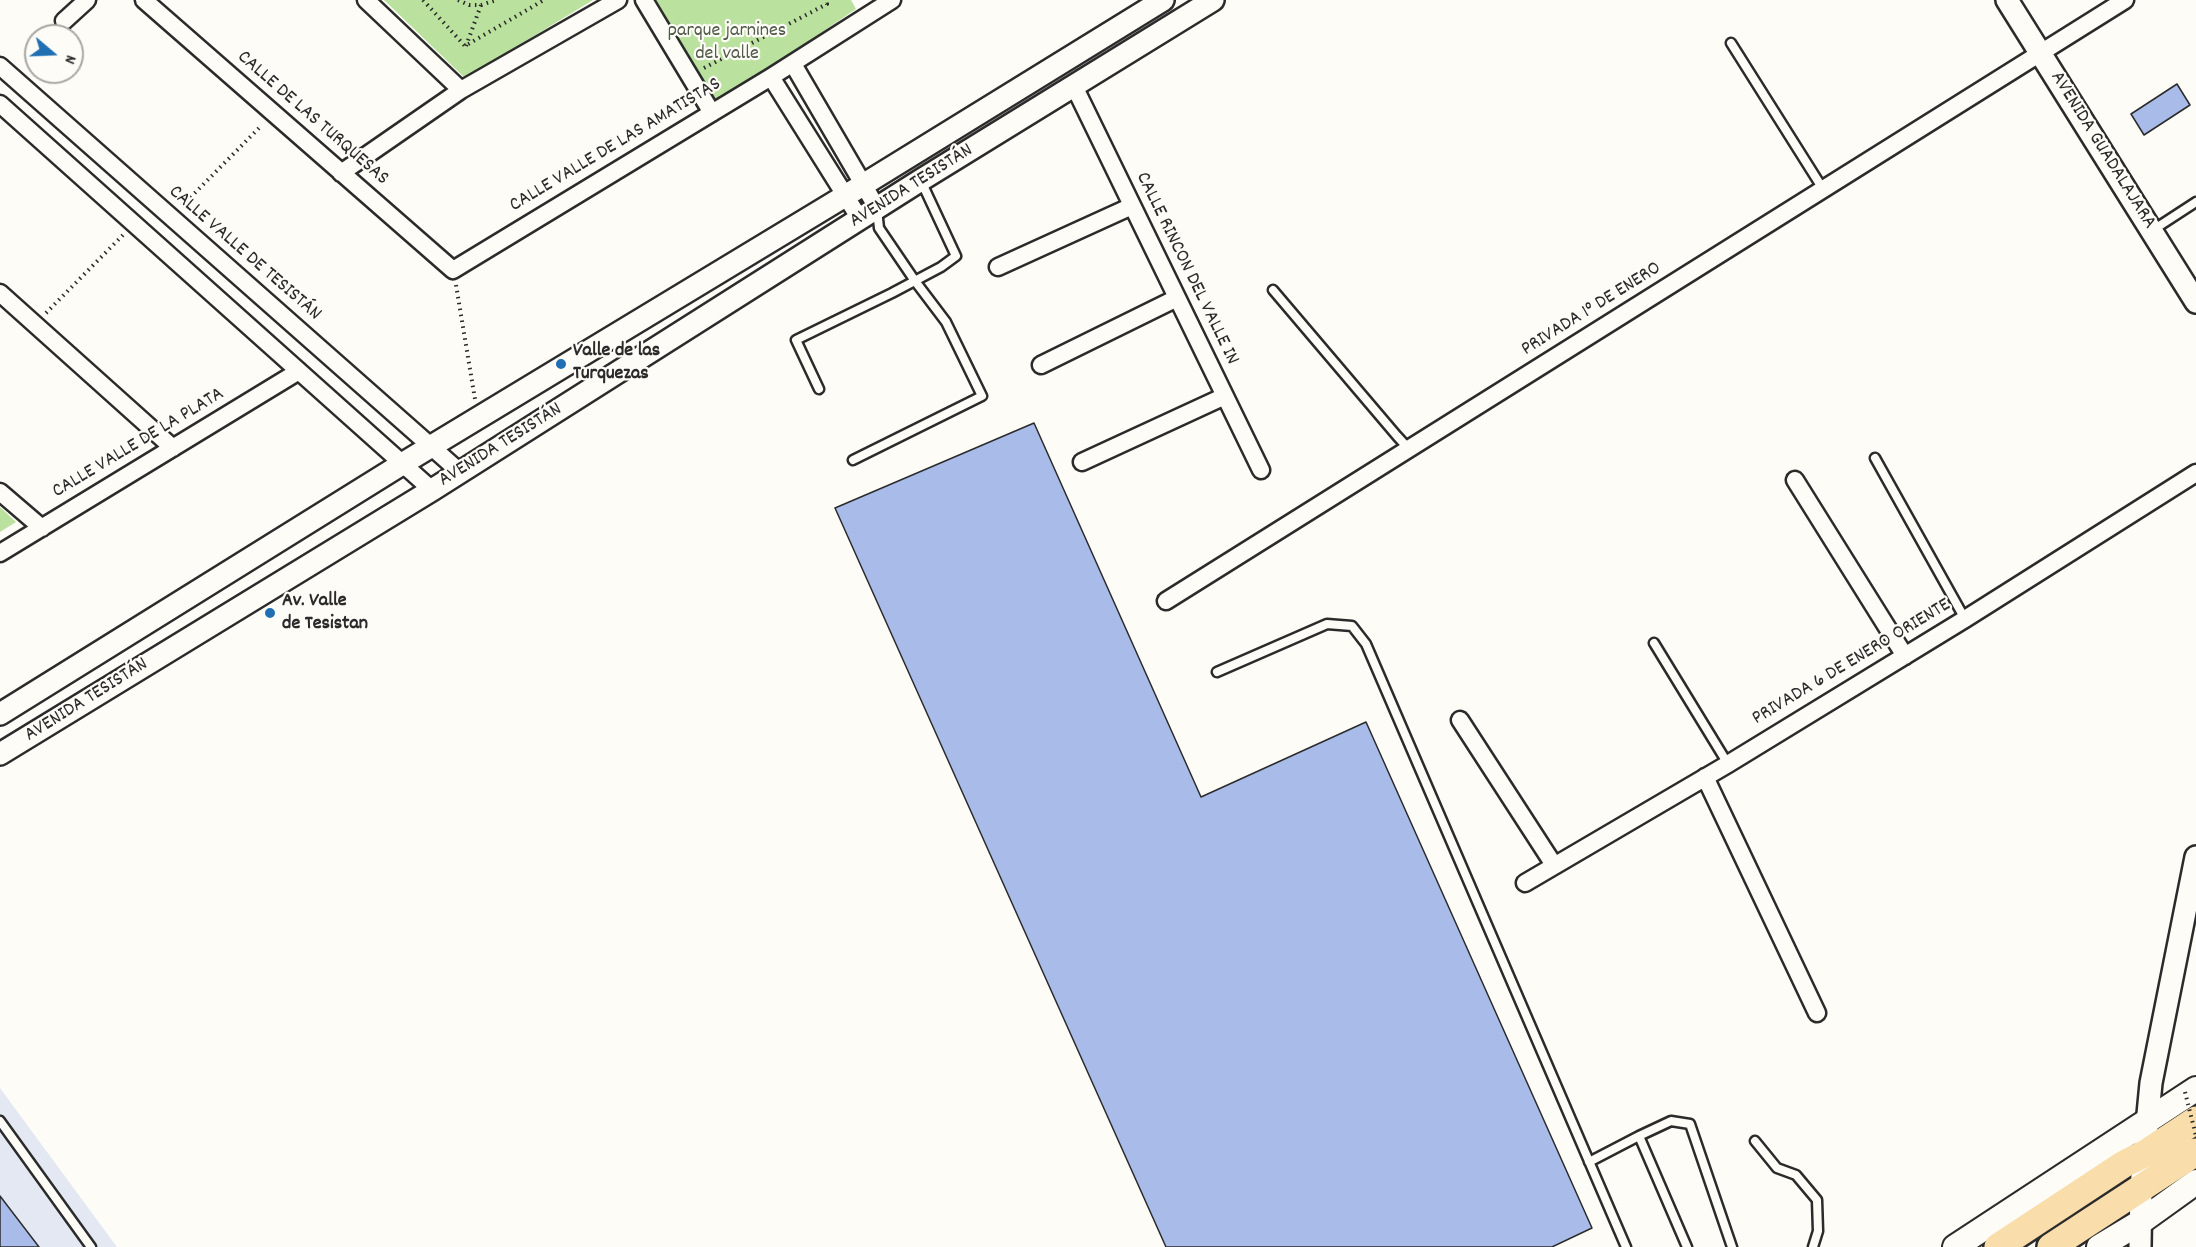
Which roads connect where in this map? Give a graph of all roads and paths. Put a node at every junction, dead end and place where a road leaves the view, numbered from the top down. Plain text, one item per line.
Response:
1 (87, 0) edge
2 (144, 0) edge
3 (366, 0) edge
4 (423, 0) edge
5 (458, 0) edge
6 (496, 0) edge
7 (544, 0) edge
8 (618, 0) edge
9 (644, 0) edge
10 (824, 0) edge
11 (892, 0) edge
12 (1163, 0) edge
13 (1213, 0) edge
14 (2007, 0) edge
15 (2126, 0) edge
16 (481, 6) junction
17 (868, 7) edge
18 (63, 21) dead end
19 (1731, 44) dead end
20 (465, 46) junction
21 (2040, 52) junction
22 (793, 64) junction
23 (0, 66) edge
24 (700, 71) dead end
25 (771, 77) junction
26 (1074, 86) junction
27 (461, 90) junction
28 (0, 104) edge
29 (274, 113) junction
30 (712, 113) junction
31 (341, 174) junction
32 (921, 180) junction
33 (864, 184) junction
34 (1823, 189) junction
35 (845, 196) junction
36 (2196, 202) edge
37 (1132, 206) junction
38 (171, 217) junction
39 (872, 218) junction
40 (134, 224) junction
41 (2152, 230) junction
42 (998, 267) dead end
43 (453, 270) junction
44 (915, 281) junction
45 (1273, 290) dead end
46 (0, 293) edge
47 (1177, 298) junction
48 (2196, 302) edge
49 (34, 325) junction
50 (1041, 365) dead end
51 (299, 371) junction
52 (819, 389) dead end
53 (1226, 396) junction
54 (479, 417) junction
55 (431, 447) junction
56 (173, 448) junction
57 (1410, 449) junction
58 (1875, 458) dead end
59 (853, 460) dead end
60 (1082, 462) dead end
61 (402, 464) junction
62 (1261, 470) dead end
63 (460, 472) junction
64 (2196, 472) edge
65 (1795, 480) dead end
66 (432, 490) junction
67 (0, 492) edge
68 (42, 528) junction
69 (0, 553) edge
70 (1166, 601) dead end
71 (1965, 619) junction
72 (1654, 643) dead end
73 (1905, 656) junction
74 (1217, 672) dead end
75 (0, 714) edge
76 (1460, 720) dead end
77 (0, 754) edge
78 (1728, 764) junction
79 (1705, 777) junction
80 (2196, 857) edge
81 (1554, 865) junction
82 (1525, 883) dead end
83 (2193, 888) edge
84 (1817, 1012) dead end
85 (2190, 1090) edge
86 (2196, 1120) edge
87 (0, 1121) edge
88 (1640, 1136) junction
89 (2196, 1136) edge
90 (1755, 1141) dead end
91 (2136, 1143) junction
92 (2196, 1152) edge
93 (1589, 1162) junction
94 (2196, 1182) edge
95 (2141, 1187) junction
96 (2118, 1201) junction
97 (2139, 1223) junction
98 (2112, 1243) edge
99 (91, 1247) edge
100 (1626, 1247) edge
101 (1687, 1247) edge
102 (1732, 1247) edge
103 (1813, 1247) edge
104 (1955, 1247) edge
105 (1998, 1247) edge
106 (2050, 1247) edge
107 (2140, 1247) edge

1 - 18 street
2 - 29 street, CALLE DE LAS TURQUESAS
3 - 27 street
4 - 20 path
5 - 16 path
6 - 16 path
7 - 20 path
8 - 27 street
9 - 30 street
10 - 24 path
11 - 17 street, CALLE VALLE DE LAS AMATISTAS
12 - 33 street, AVENIDA TESISTÁN
13 - 26 street, AVENIDA TESISTÁN
14 - 21 street, AVENIDA GUADALAJARA
15 - 21 street, PRIVADA 1° DE ENERO
16 - 20 path
17 - 22 street, CALLE VALLE DE LAS AMATISTAS
19 - 34 lane
21 - 34 street, PRIVADA 1° DE ENERO
21 - 41 street, AVENIDA GUADALAJARA
22 - 25 street, CALLE VALLE DE LAS AMATISTAS
22 - 33 street
23 - 38 street, CALLE VALLE DE TESISTÁN
25 - 30 street, CALLE VALLE DE LAS AMATISTAS
25 - 35 street
26 - 32 street, AVENIDA TESISTÁN
26 - 37 street, CALLE RINCON DEL VALLE IN
27 - 31 street
28 - 40 street
29 - 31 street, CALLE DE LAS TURQUESAS
29 - 38 path
30 - 43 street, CALLE VALLE DE LAS AMATISTAS
31 - 43 street, CALLE DE LAS TURQUESAS
32 - 39 street, AVENIDA TESISTÁN
32 - 44 lane
33 - 35 street, AVENIDA TESISTÁN
33 - 39 street
34 - 57 street, PRIVADA 1° DE ENERO
35 - 39 street
35 - 54 street, AVENIDA TESISTÁN
36 - 41 lane
37 - 42 street
37 - 47 street, CALLE RINCON DEL VALLE IN
38 - 55 street, CALLE VALLE DE TESISTÁN
39 - 44 lane
39 - 63 street, AVENIDA TESISTÁN
40 - 49 path
40 - 51 street
41 - 48 street, AVENIDA GUADALAJARA
43 - 54 path
44 - 52 lane
44 - 59 lane
45 - 57 lane
46 - 49 street
47 - 50 street
47 - 53 street, CALLE RINCON DEL VALLE IN
49 - 56 street
51 - 56 street, CALLE VALLE DE LA PLATA
51 - 61 street
53 - 60 street
53 - 62 street, CALLE RINCON DEL VALLE IN
54 - 55 street, AVENIDA TESISTÁN
55 - 61 street, AVENIDA TESISTÁN
55 - 63 street, CALLE VALLE DE TESISTÁN
56 - 68 street, CALLE VALLE DE LA PLATA
57 - 70 street, PRIVADA 1° DE ENERO
58 - 71 lane
61 - 66 street
61 - 75 street, AVENIDA TESISTÁN
63 - 66 street, AVENIDA TESISTÁN
64 - 71 street, PRIVADA 6 DE ENERO ORIENTE
65 - 73 street
66 - 77 street, AVENIDA TESISTÁN
67 - 68 street
68 - 69 street, CALLE VALLE DE LA PLATA
71 - 73 street, PRIVADA 6 DE ENERO ORIENTE
72 - 78 lane
73 - 78 street, PRIVADA 6 DE ENERO ORIENTE
74 - 93 lane
76 - 81 street
78 - 79 street, PRIVADA 6 DE ENERO ORIENTE
79 - 81 street, PRIVADA 6 DE ENERO ORIENTE
79 - 84 street
80 - 83 street
81 - 82 street, PRIVADA 6 DE ENERO ORIENTE
83 - 91 street
85 - 89 path, bridge
85 - 91 main road
86 - 91 main road
87 - 99 lane
88 - 93 lane
88 - 101 lane
88 - 102 lane
90 - 103 lane
91 - 95 street
91 - 96 street
91 - 104 main road
91 - 105 main road
92 - 95 main road
93 - 100 lane
94 - 97 main road
95 - 96 main road
95 - 97 street
96 - 98 street
96 - 106 main road
97 - 98 main road
97 - 107 street

